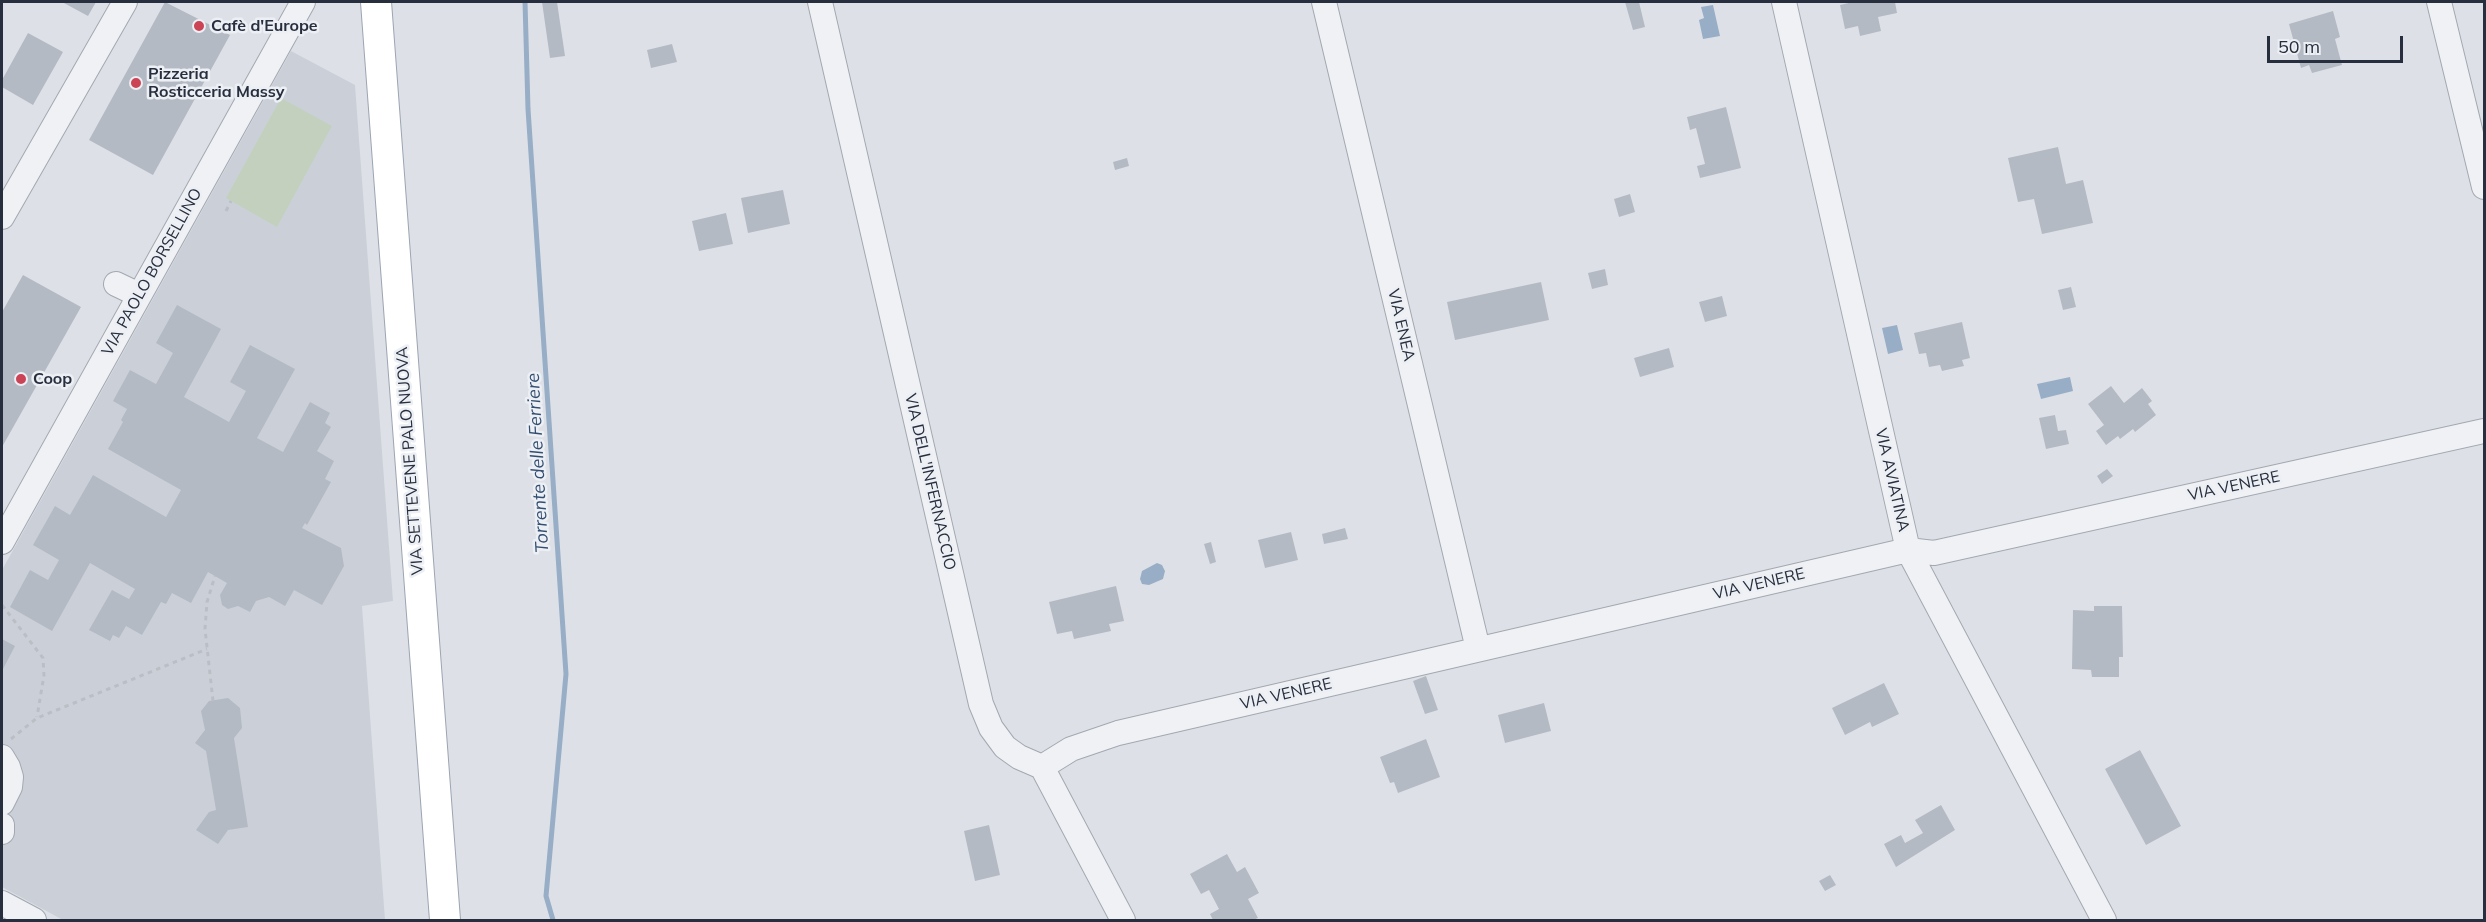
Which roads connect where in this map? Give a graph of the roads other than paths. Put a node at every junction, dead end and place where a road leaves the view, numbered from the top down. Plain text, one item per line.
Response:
1 (125, 2) edge
2 (303, 2) edge
3 (820, 2) edge
4 (1324, 2) edge
5 (1784, 2) edge
6 (2439, 2) edge
7 (373, 3) edge
8 (2484, 187) edge
9 (2, 217) edge
10 (116, 284) dead end
11 (139, 294) junction
12 (2484, 431) edge
13 (2, 542) edge
14 (1908, 550) junction
15 (1478, 649) junction
16 (6, 748) edge
17 (1042, 767) junction
18 (2, 803) edge
19 (2, 825) edge
20 (2, 832) edge
21 (2, 903) edge
22 (34, 921) edge
23 (445, 921) edge
24 (1123, 921) edge
25 (2104, 921) edge

1 - 9 street
2 - 11 street, VIA PAOLO BORSELLINO
3 - 17 street, VIA DELL'INFERNACCIO
4 - 15 street, VIA ENEA
5 - 14 street, VIA AVIATINA
6 - 8 street
7 - 23 main road, VIA SETTEVENE PALO NUOVA
10 - 11 street
11 - 13 street, VIA PAOLO BORSELLINO
12 - 14 street, VIA VENERE
14 - 15 street, VIA VENERE
14 - 25 street, VIA AVIATINA
15 - 17 street, VIA VENERE
16 - 18 street
17 - 24 street
19 - 20 street
21 - 22 street

